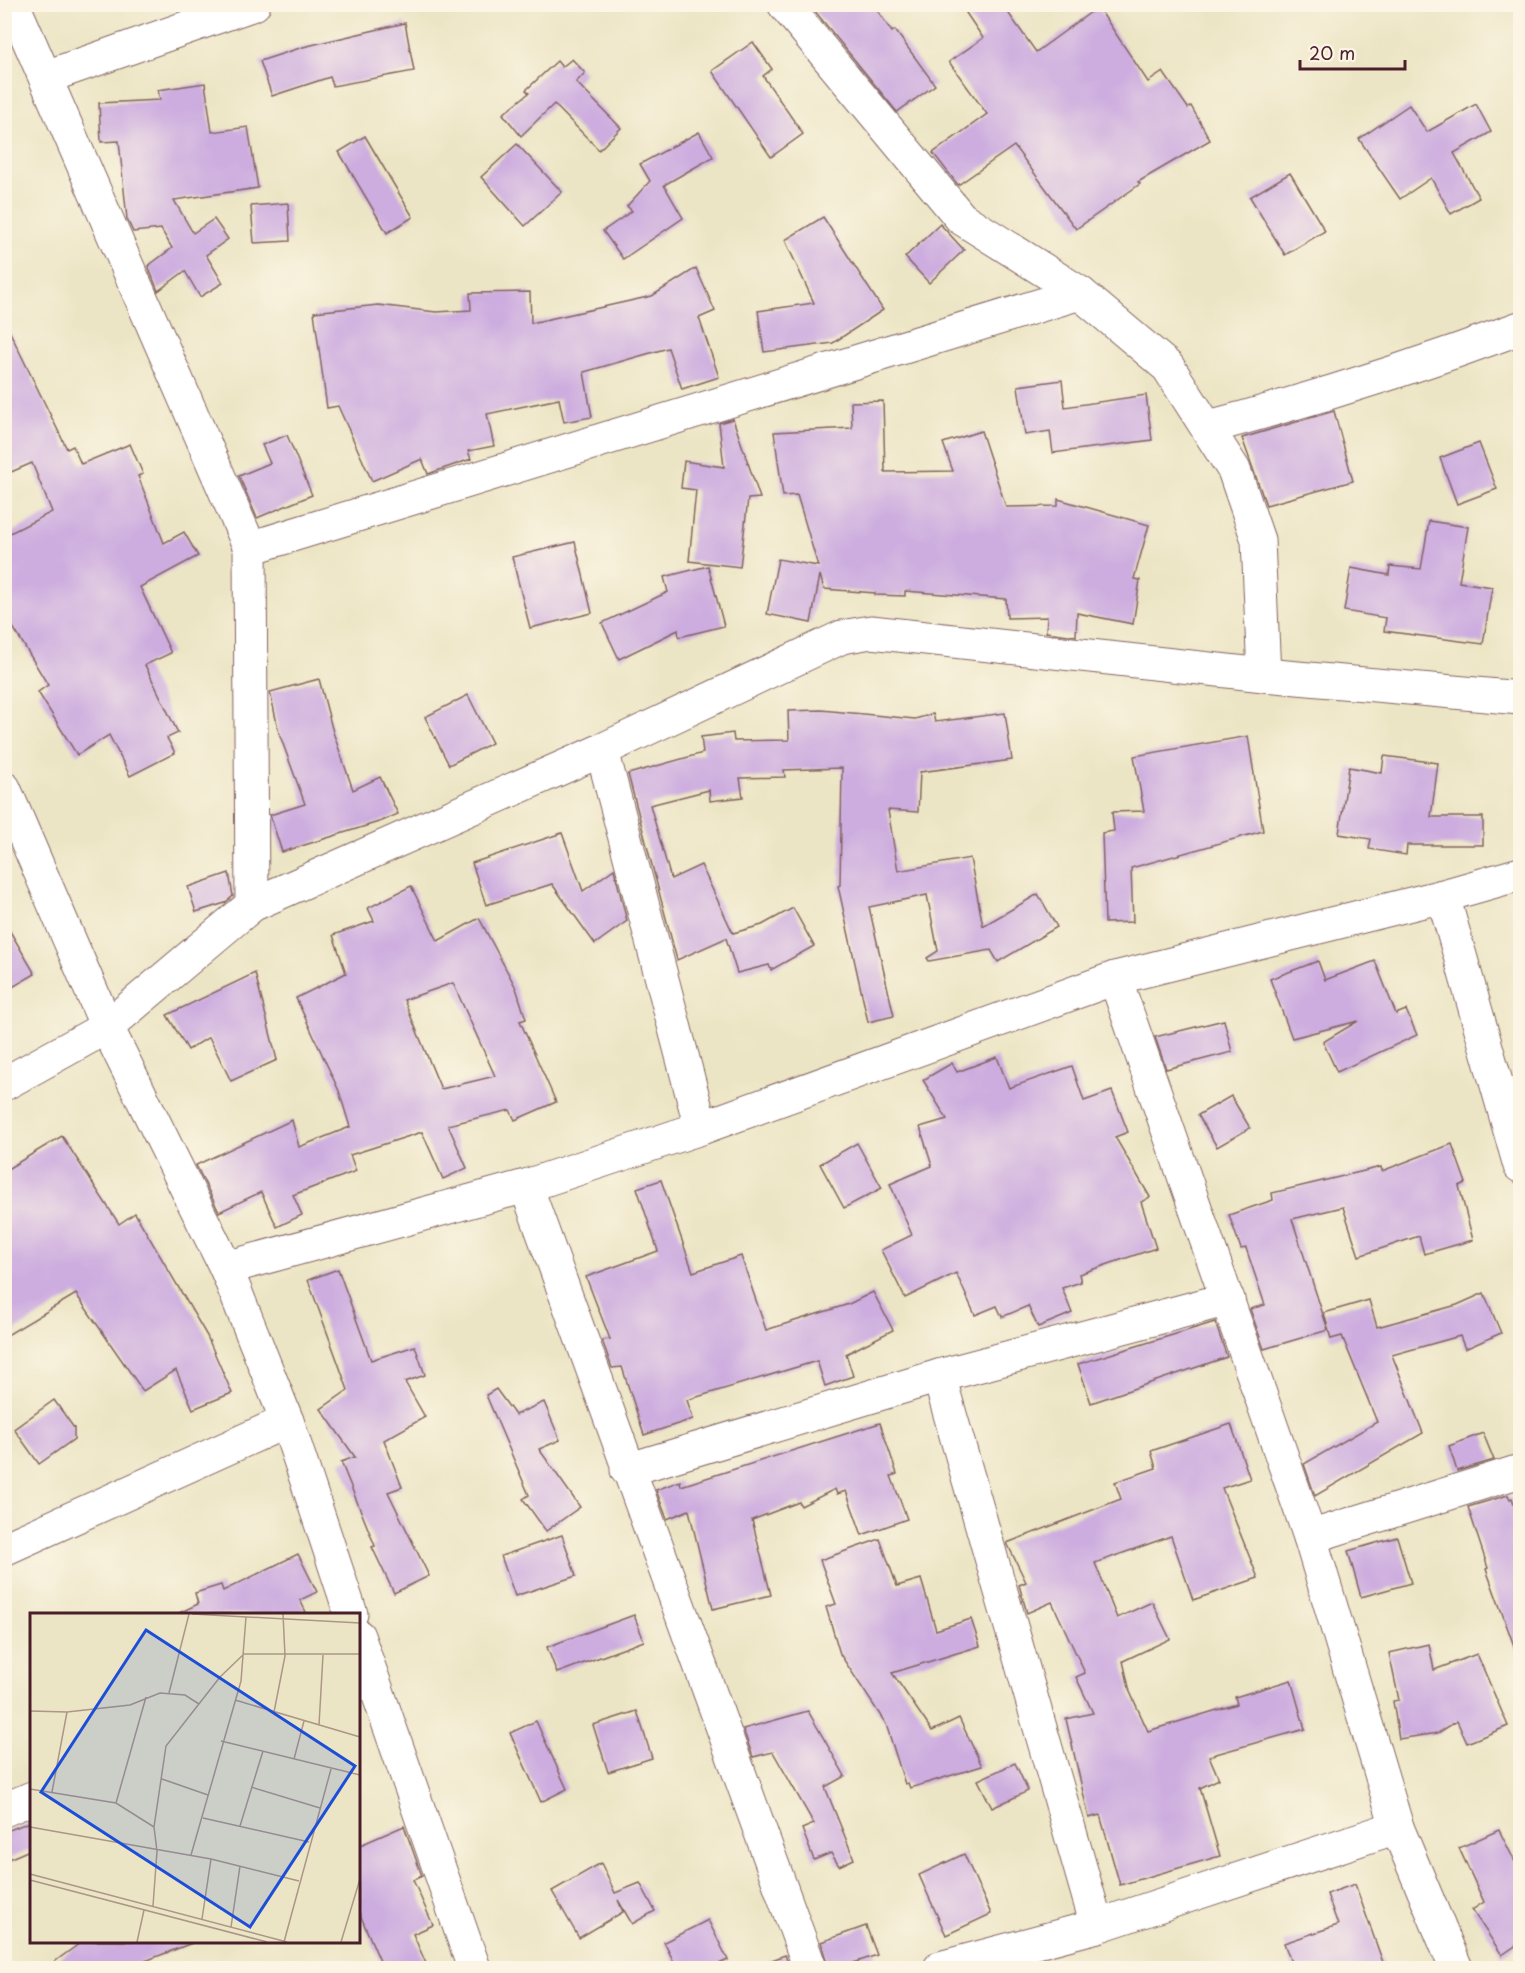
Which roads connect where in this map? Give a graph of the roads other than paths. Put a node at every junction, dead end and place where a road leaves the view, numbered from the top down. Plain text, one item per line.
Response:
1 (13, 4) edge
2 (254, 4) edge
3 (783, 4) edge
4 (46, 77) junction
5 (1080, 293) junction
6 (1521, 328) edge
7 (1209, 427) junction
8 (250, 548) junction
9 (1264, 675) junction
10 (1521, 698) edge
11 (602, 750) junction
12 (4, 788) edge
13 (1521, 874) edge
14 (1443, 896) junction
15 (252, 905) junction
16 (1115, 978) junction
17 (107, 1027) junction
18 (4, 1084) edge
19 (701, 1128) junction
20 (1521, 1166) edge
21 (526, 1186) junction
22 (226, 1268) junction
23 (1228, 1299) junction
24 (939, 1376) junction
25 (287, 1421) junction
26 (627, 1470) junction
27 (1521, 1471) edge
28 (1310, 1537) junction
29 (4, 1549) edge
30 (350, 1613) edge
31 (360, 1643) edge
32 (30, 1799) edge
33 (4, 1810) edge
34 (1397, 1827) junction
35 (1097, 1926) junction
36 (474, 1968) edge
37 (810, 1968) edge
38 (940, 1968) edge
39 (1456, 1968) edge

1 - 4 street
2 - 4 street
3 - 5 street
4 - 8 street
5 - 7 street
5 - 8 street
6 - 7 street
7 - 9 street
8 - 15 street
9 - 10 street
9 - 11 street
11 - 15 street
11 - 19 street
12 - 17 street
13 - 14 street
14 - 16 street
14 - 20 street
15 - 17 street
16 - 19 street
16 - 23 street
17 - 18 street
17 - 22 street
19 - 21 street
21 - 22 street
21 - 26 street
22 - 25 street
23 - 24 street
23 - 28 street
24 - 26 street
24 - 35 street
25 - 29 street
25 - 30 street
26 - 37 street
27 - 28 street
28 - 34 street
31 - 36 street
32 - 33 street
34 - 35 street
34 - 39 street
35 - 38 street

